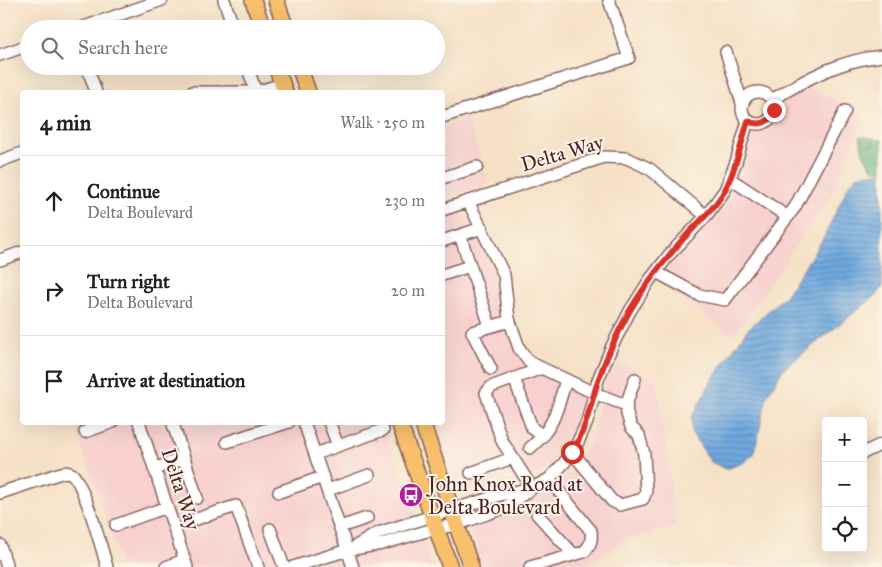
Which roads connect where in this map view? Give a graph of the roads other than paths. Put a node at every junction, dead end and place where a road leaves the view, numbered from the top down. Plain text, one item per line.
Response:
1 (162, 0) edge
2 (224, 0) edge
3 (253, 0) edge
4 (276, 0) edge
5 (609, 0) edge
6 (104, 20) edge
7 (231, 20) edge
8 (260, 20) edge
9 (283, 20) edge
10 (20, 48) edge
11 (726, 52) dead end
12 (0, 55) edge
13 (882, 56) edge
14 (90, 75) edge
15 (250, 75) edge
16 (279, 75) edge
17 (302, 75) edge
18 (284, 88) edge
19 (95, 90) edge
20 (255, 90) edge
21 (270, 90) edge
22 (307, 90) edge
23 (772, 100) junction
24 (742, 103) junction
25 (845, 111) dead end
26 (445, 116) edge
27 (748, 121) junction
28 (20, 154) edge
29 (0, 161) edge
30 (477, 167) dead end
31 (445, 177) edge
32 (729, 178) junction
33 (468, 201) junction
34 (445, 209) edge
35 (706, 216) junction
36 (788, 216) junction
37 (482, 228) junction
38 (460, 235) junction
39 (445, 240) edge
40 (20, 253) edge
41 (0, 260) edge
42 (470, 266) junction
43 (656, 272) junction
44 (445, 274) edge
45 (510, 321) junction
46 (490, 326) junction
47 (542, 368) junction
48 (491, 369) dead end
49 (635, 379) dead end
50 (566, 380) junction
51 (517, 386) dead end
52 (594, 393) junction
53 (626, 405) junction
54 (105, 425) edge
55 (140, 425) edge
56 (173, 425) edge
57 (280, 425) edge
58 (305, 425) edge
59 (330, 425) edge
60 (400, 425) edge
61 (423, 425) edge
62 (383, 430) dead end
63 (85, 432) dead end
64 (542, 436) junction
65 (227, 442) dead end
66 (882, 444) edge
67 (338, 446) junction
68 (530, 448) dead end
69 (867, 451) edge
70 (572, 452) junction
71 (315, 454) junction
72 (184, 458) junction
73 (512, 458) junction
74 (154, 469) junction
75 (471, 473) dead end
76 (369, 475) dead end
77 (323, 477) junction
78 (549, 479) junction
79 (532, 488) junction
80 (328, 490) junction
81 (279, 492) dead end
82 (0, 493) edge
83 (197, 498) dead end
84 (167, 507) junction
85 (537, 514) dead end
86 (367, 518) dead end
87 (455, 518) junction
88 (190, 521) dead end
89 (435, 521) junction
90 (116, 525) dead end
91 (340, 528) junction
92 (270, 529) dead end
93 (0, 544) edge
94 (348, 550) junction
95 (574, 555) junction
96 (186, 564) edge
97 (7, 567) edge
98 (107, 567) edge
99 (166, 567) edge
100 (258, 567) edge
101 (284, 567) edge
102 (293, 567) edge
103 (353, 567) edge
104 (450, 567) edge
105 (471, 567) edge
106 (530, 567) edge

1 - 6 street
2 - 7 street
3 - 8 main road
4 - 9 main road
5 - 26 street
10 - 12 street
11 - 24 street
13 - 23 street
14 - 19 street
15 - 20 street
16 - 18 main road
17 - 22 main road
18 - 21 street
23 - 24 street
23 - 27 street
24 - 27 street
25 - 36 street
27 - 32 street
28 - 29 street
30 - 31 street
32 - 35 street
32 - 36 street
33 - 34 street, Delta Way
33 - 35 street, Delta Way
33 - 37 street
35 - 43 street
36 - 43 street
37 - 38 street
37 - 45 street
38 - 39 street
38 - 42 street
40 - 41 street
42 - 44 street
42 - 46 street
43 - 52 street
45 - 46 street
45 - 47 street
46 - 48 street
47 - 50 street
47 - 73 street
49 - 53 street
50 - 52 street
50 - 64 street
51 - 64 street
52 - 53 street
52 - 70 street
53 - 70 street
54 - 63 street
55 - 74 street, Delta Way
56 - 72 street
57 - 65 street
58 - 71 street
59 - 67 street
60 - 89 main road
61 - 87 main road
62 - 67 street
64 - 68 street
66 - 69 street
67 - 71 street
70 - 78 street
71 - 77 street
72 - 74 street
72 - 83 street
73 - 75 street
73 - 79 street
74 - 84 street, Delta Way
76 - 80 street
77 - 80 street
77 - 81 street
78 - 79 street
78 - 95 street
79 - 87 street
80 - 91 street
82 - 98 street
84 - 90 street
84 - 96 street, Delta Way
85 - 95 street
86 - 91 street
87 - 89 street
87 - 105 main road
88 - 100 street
89 - 94 street
89 - 104 main road
91 - 94 street
92 - 101 street
93 - 97 street
94 - 102 street
94 - 103 street
95 - 106 street
96 - 99 street

